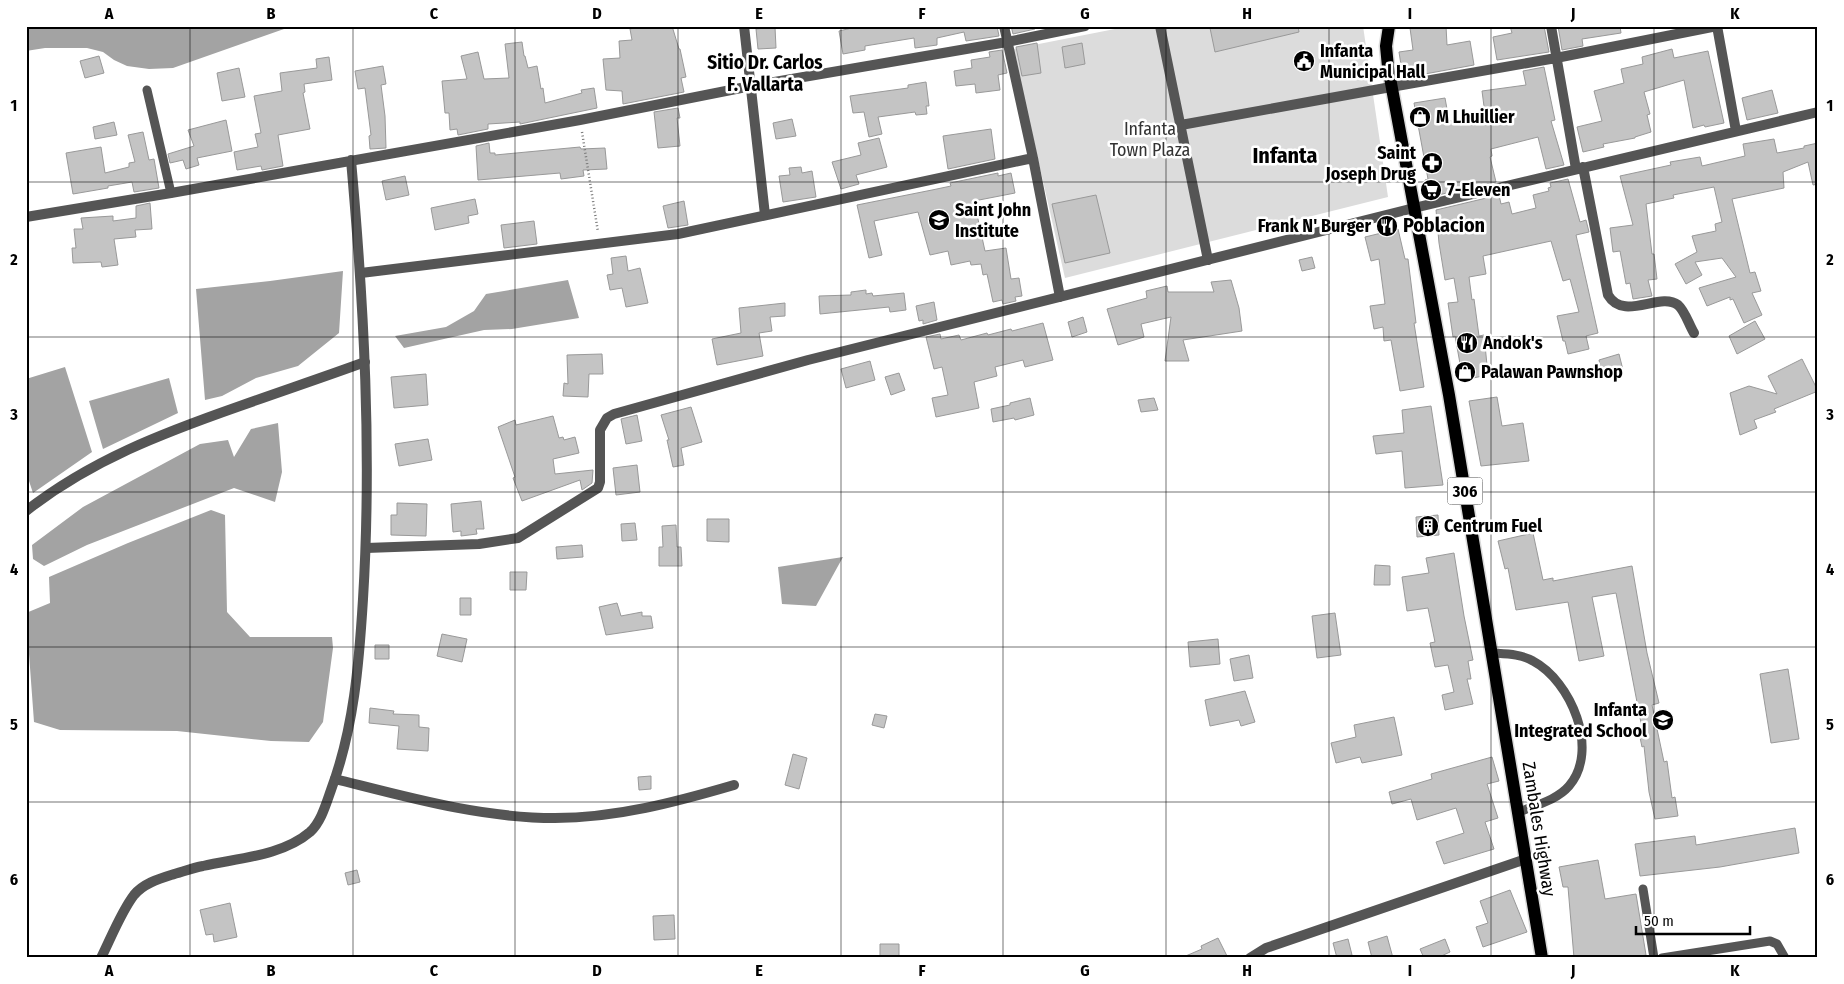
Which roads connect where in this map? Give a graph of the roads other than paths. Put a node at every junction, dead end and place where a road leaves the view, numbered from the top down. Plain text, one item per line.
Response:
1 (744, 26) edge
2 (1004, 26) edge
3 (1085, 26) edge
4 (1160, 26) edge
5 (1382, 26) edge
6 (1389, 26) edge
7 (1551, 26) edge
8 (1717, 26) edge
9 (1006, 42) junction
10 (1386, 46) junction
11 (1556, 58) junction
12 (751, 86) junction
13 (1391, 87) junction
14 (147, 90) dead end
15 (1818, 112) edge
16 (1181, 125) junction
17 (1736, 131) junction
18 (1033, 158) junction
19 (350, 160) junction
20 (1579, 168) junction
21 (171, 193) junction
22 (1414, 208) junction
23 (766, 215) junction
24 (26, 217) edge
25 (1208, 260) junction
26 (361, 273) junction
27 (1060, 297) junction
28 (1694, 333) dead end
29 (365, 362) junction
30 (26, 511) edge
31 (366, 548) junction
32 (1492, 653) junction
33 (335, 779) junction
34 (734, 785) dead end
35 (1519, 812) junction
36 (1526, 859) junction
37 (1643, 889) dead end
38 (100, 958) edge
39 (1250, 958) edge
40 (1542, 958) edge
41 (1654, 958) edge
42 (1662, 958) edge
43 (1785, 958) edge

1 - 12 street
2 - 9 street
3 - 9 street
4 - 16 street
5 - 10 street
6 - 10 main road, Zambales Highway / 306
7 - 11 street
8 - 11 street
8 - 17 street
9 - 12 street
9 - 18 street
10 - 13 main road, Zambales Highway / 306
11 - 13 street
11 - 20 street
12 - 19 street
12 - 23 street
13 - 16 street
13 - 22 main road, Zambales Highway / 306
14 - 21 lane
15 - 17 street
16 - 25 street
17 - 20 street
18 - 23 street
18 - 27 street
19 - 21 street
19 - 26 street
20 - 22 street
20 - 28 street
21 - 24 street
22 - 25 street
22 - 32 main road, Zambales Highway / 306
23 - 26 street
25 - 27 street
26 - 29 street
27 - 31 street
29 - 30 street
29 - 31 street
31 - 33 street
32 - 35 main road, Zambales Highway / 306
32 - 35 lane
33 - 34 street
33 - 38 street
35 - 36 main road, Zambales Highway / 306
36 - 39 street
36 - 40 main road, Zambales Highway / 306
37 - 41 lane
42 - 43 lane

